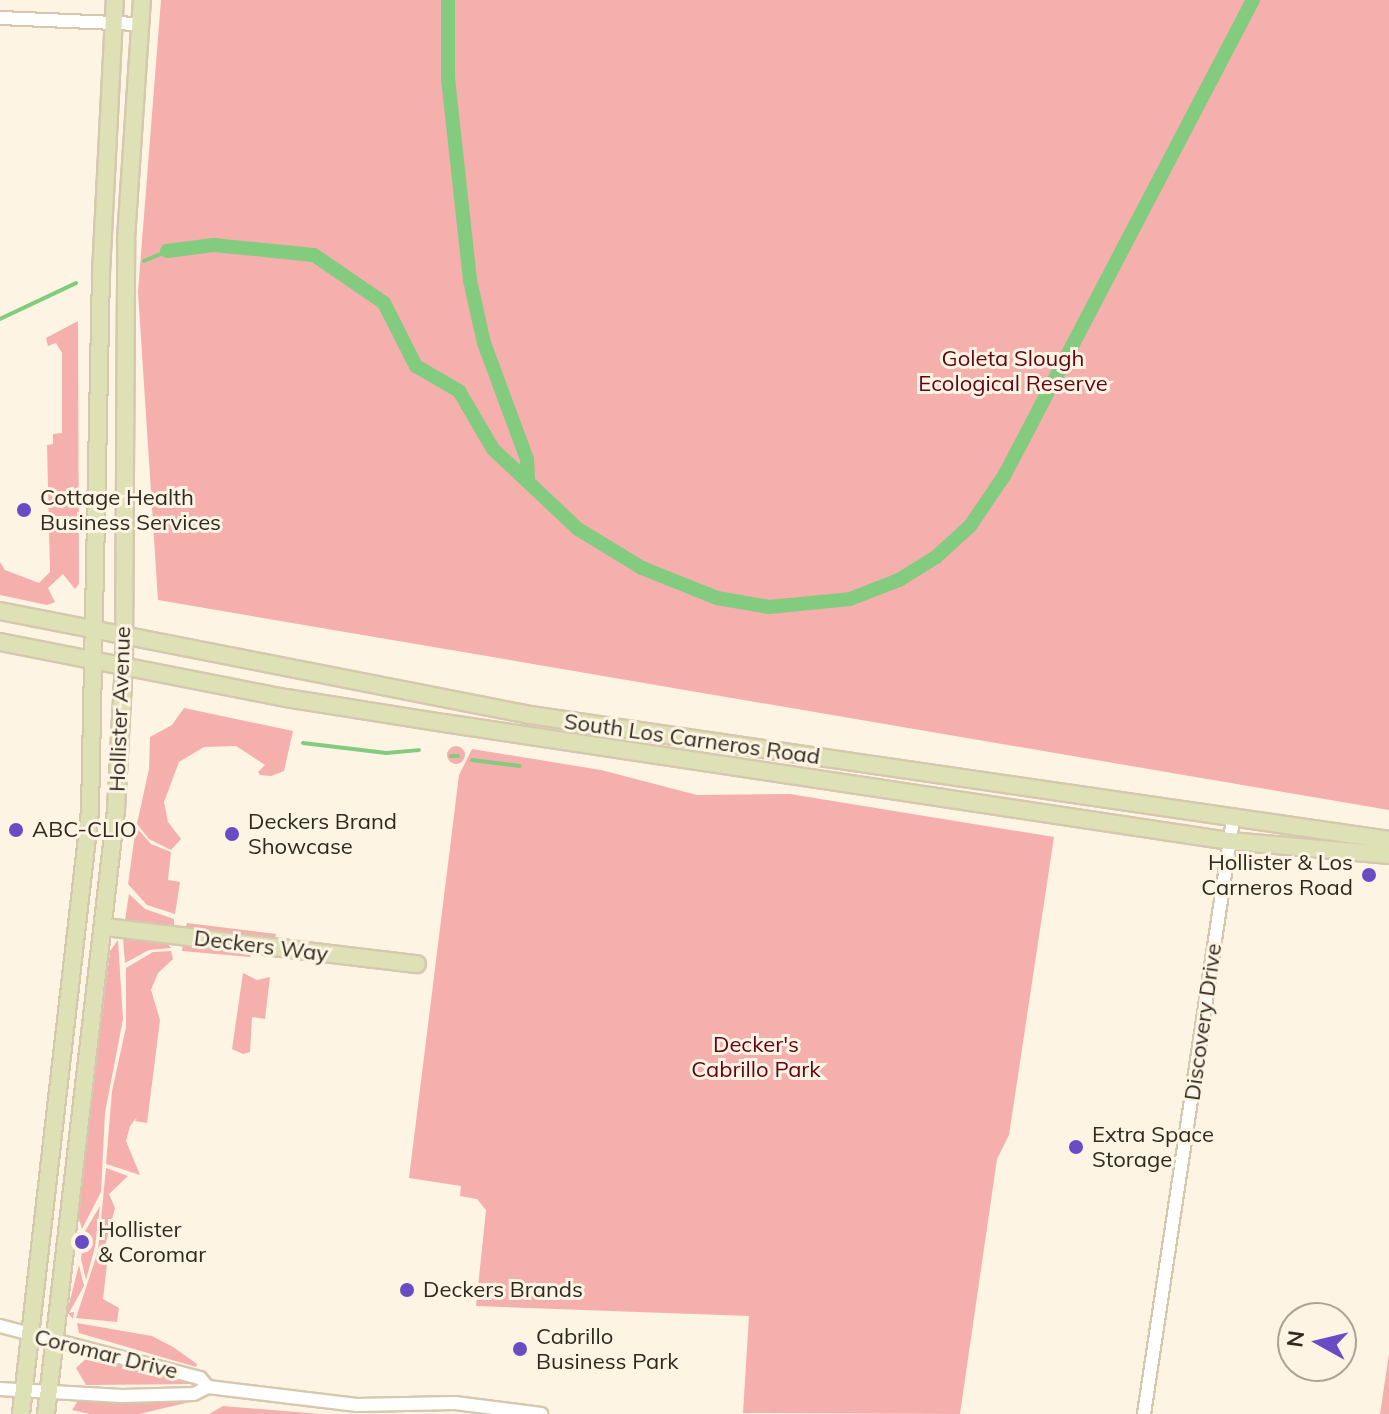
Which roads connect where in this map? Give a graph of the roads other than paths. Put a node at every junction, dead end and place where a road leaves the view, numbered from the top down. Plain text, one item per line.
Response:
1 (115, 0) edge
2 (142, 0) edge
3 (0, 18) edge
4 (113, 23) junction
5 (140, 24) junction
6 (0, 611) edge
7 (95, 628) junction
8 (124, 634) junction
9 (0, 642) edge
10 (95, 659) junction
11 (124, 664) junction
12 (1233, 820) junction
13 (1389, 840) edge
14 (1230, 841) junction
15 (1389, 855) edge
16 (105, 927) junction
17 (417, 964) dead end
18 (0, 1326) edge
19 (29, 1334) junction
20 (54, 1341) junction
21 (208, 1387) junction
22 (0, 1389) edge
23 (24, 1391) junction
24 (48, 1392) junction
25 (21, 1414) edge
26 (46, 1414) edge
27 (541, 1414) edge
28 (1144, 1414) edge

1 - 4 main road, Hollister Avenue
2 - 5 main road, Hollister Avenue
3 - 4 street
4 - 5 street
4 - 7 main road, Hollister Avenue
5 - 8 main road, Hollister Avenue
6 - 7 main road, South Los Carneros Road
7 - 8 main road, South Los Carneros Road
7 - 10 main road, Hollister Avenue
8 - 11 main road, Hollister Avenue
8 - 12 main road, South Los Carneros Road
9 - 10 main road, South Los Carneros Road
10 - 11 main road, South Los Carneros Road
10 - 19 main road, Hollister Avenue
11 - 14 main road, South Los Carneros Road
11 - 16 main road, Hollister Avenue
12 - 13 main road, South Los Carneros Road
12 - 14 street, Discovery Drive
14 - 15 main road, South Los Carneros Road
14 - 28 street, Discovery Drive
16 - 17 main road, Deckers Way
16 - 20 main road, Hollister Avenue
18 - 19 street, Coromar Drive
19 - 20 street, Coromar Drive
19 - 23 main road, Hollister Avenue
20 - 21 street, Coromar Drive
20 - 24 main road, Hollister Avenue
21 - 24 street, Coromar Drive
21 - 27 street, Coromar Drive
22 - 23 street, Coromar Drive
23 - 24 street, Coromar Drive
23 - 25 main road, Hollister Avenue
24 - 26 main road, Hollister Avenue

